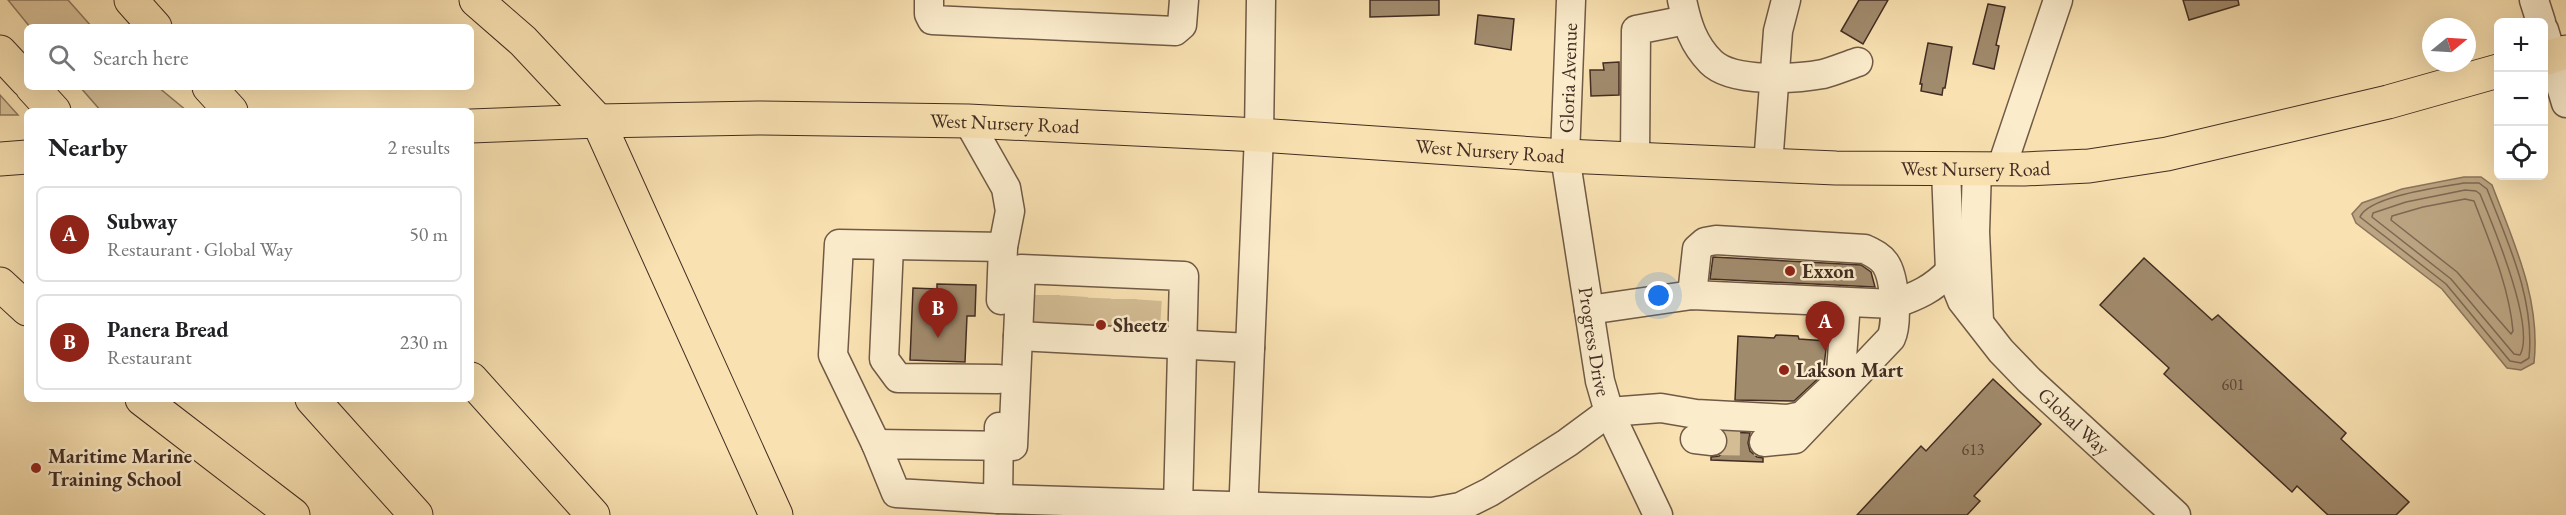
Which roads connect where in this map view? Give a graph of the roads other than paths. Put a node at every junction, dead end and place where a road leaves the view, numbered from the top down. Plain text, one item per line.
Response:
1 (131, 0) edge
2 (476, 0) edge
3 (929, 0) edge
4 (1184, 0) edge
5 (1262, 0) edge
6 (1571, 0) edge
7 (1786, 0) edge
8 (2058, 0) edge
9 (2534, 0) edge
10 (1684, 10) edge
11 (2540, 18) edge
12 (153, 24) edge
13 (2551, 49) edge
14 (0, 52) edge
15 (1858, 62) dead end
16 (2494, 73) edge
17 (1774, 77) junction
18 (24, 78) edge
19 (35, 90) edge
20 (212, 90) edge
21 (2566, 102) edge
22 (51, 108) edge
23 (228, 108) edge
24 (598, 121) junction
25 (968, 121) junction
26 (474, 126) edge
27 (1259, 135) junction
28 (1565, 156) junction
29 (24, 157) edge
30 (0, 159) edge
31 (1635, 159) junction
32 (1768, 165) junction
33 (1975, 169) junction
34 (889, 246) junction
35 (1003, 246) junction
36 (1950, 271) junction
37 (0, 284) edge
38 (1692, 295) junction
39 (0, 298) edge
40 (1846, 302) junction
41 (1894, 303) junction
42 (24, 307) edge
43 (24, 309) edge
44 (1589, 310) junction
45 (1979, 321) junction
46 (1089, 333) junction
47 (1181, 345) junction
48 (1250, 348) junction
49 (998, 379) junction
50 (474, 382) edge
51 (146, 402) edge
52 (315, 402) edge
53 (1609, 412) junction
54 (1764, 442) tunnel mouth
55 (876, 444) junction
56 (999, 447) junction
57 (999, 499) junction
58 (1178, 505) junction
59 (1244, 511) edge
60 (293, 515) edge
61 (416, 515) edge
62 (593, 515) edge
63 (776, 515) edge
64 (1658, 515) edge
65 (2176, 515) edge

1 - 12 main road
2 - 24 main road
3 - 4 street
5 - 27 street
6 - 28 street, Gloria Avenue
7 - 17 street
8 - 33 street
9 - 11 street
10 - 17 street
10 - 31 street
13 - 21 street
14 - 18 main road
15 - 17 street
16 - 33 main road, West Nursery Road
17 - 32 street
19 - 22 main road
20 - 23 main road
24 - 25 main road, West Nursery Road
24 - 26 main road, West Nursery Road
24 - 63 main road
25 - 27 main road, West Nursery Road
25 - 35 street
27 - 28 main road, West Nursery Road
27 - 48 street
28 - 31 main road, West Nursery Road
28 - 44 street, Progress Drive
29 - 30 main road
31 - 32 main road, West Nursery Road
32 - 33 main road, West Nursery Road
33 - 36 street, Global Way
33 - 45 street
34 - 35 street
34 - 49 street
34 - 55 street
35 - 49 street
36 - 41 street
36 - 45 street, Global Way
37 - 42 main road
38 - 40 street
38 - 41 street
38 - 44 street
39 - 43 main road
40 - 41 street
40 - 53 street
41 - 54 street
44 - 53 street, Progress Drive
45 - 65 street, Global Way
46 - 47 street
46 - 47 street
46 - 56 street
47 - 48 street
47 - 58 street
48 - 59 street
49 - 56 street
50 - 62 main road
51 - 60 main road
52 - 61 main road
53 - 59 street
53 - 64 street, Progress Drive
55 - 56 street
55 - 57 street
56 - 57 street
57 - 58 street
58 - 59 street

